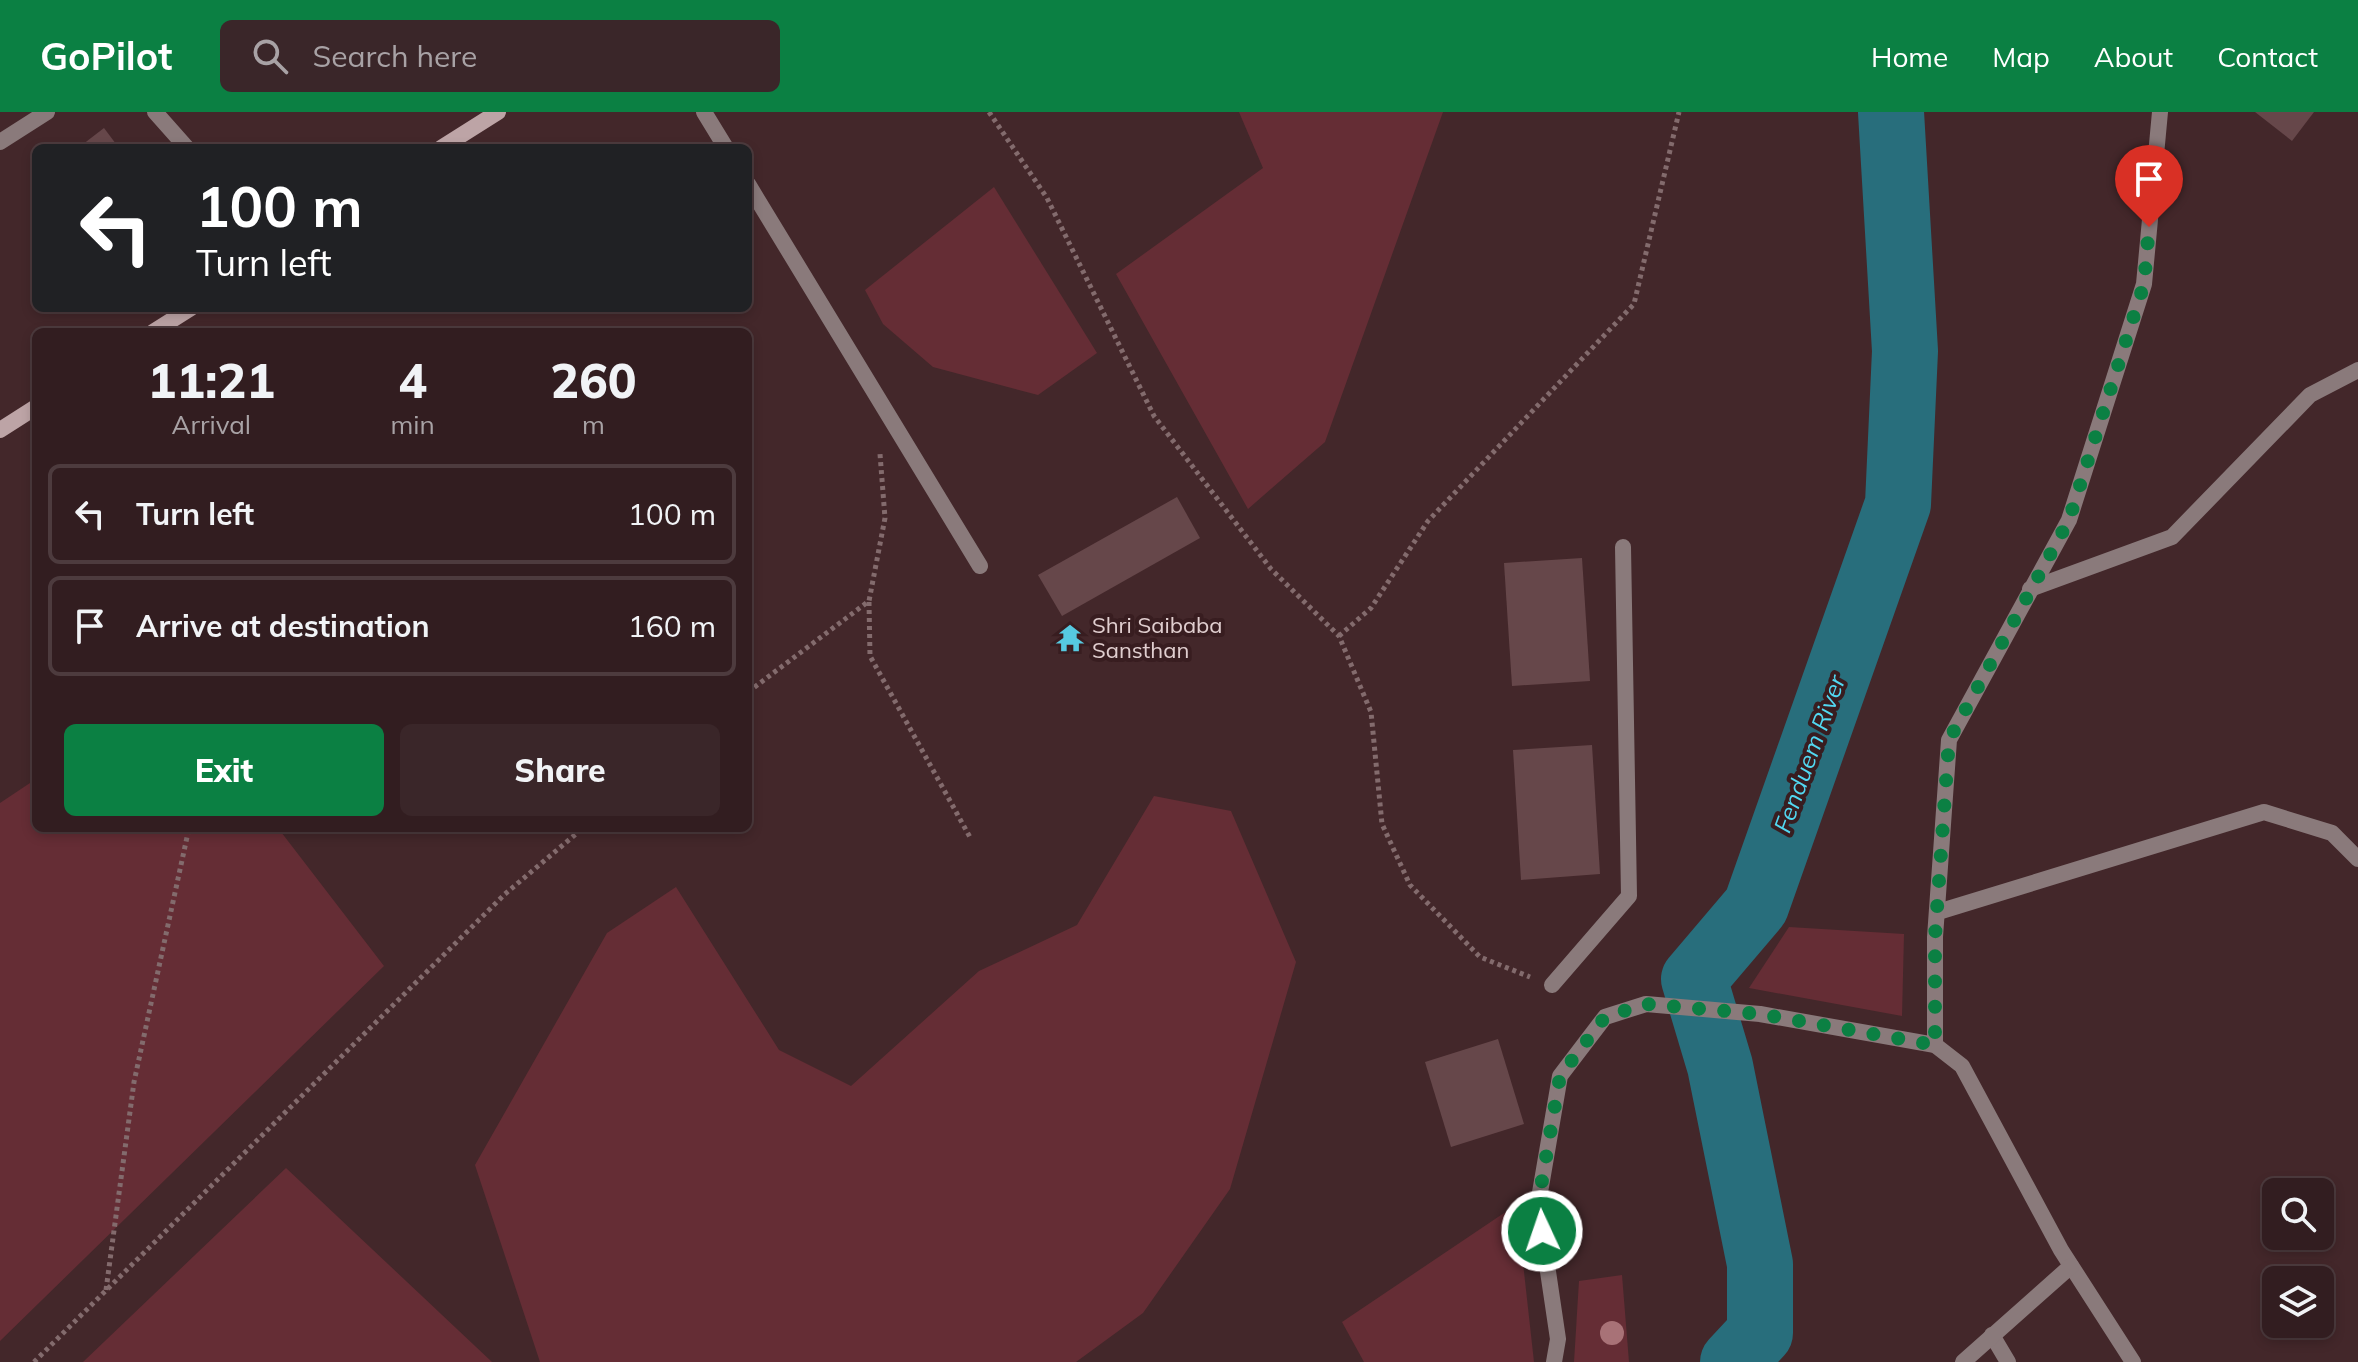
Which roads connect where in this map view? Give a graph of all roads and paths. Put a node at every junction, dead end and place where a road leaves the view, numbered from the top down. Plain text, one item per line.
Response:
1 (47, 112) edge
2 (155, 112) edge
3 (498, 112) edge
4 (704, 112) edge
5 (989, 112) edge
6 (1679, 112) edge
7 (2160, 112) edge
8 (0, 142) edge
9 (183, 144) edge
10 (447, 144) edge
11 (724, 144) edge
12 (752, 191) edge
13 (185, 312) edge
14 (159, 328) edge
15 (2358, 370) edge
16 (32, 410) edge
17 (0, 430) edge
18 (879, 442) dead end
19 (1623, 547) dead end
20 (980, 566) dead end
21 (2030, 589) junction
22 (869, 601) junction
23 (1339, 636) junction
24 (752, 689) edge
25 (188, 832) edge
26 (578, 832) edge
27 (971, 839) dead end
28 (2358, 859) edge
29 (1938, 912) junction
30 (1552, 985) joint
31 (1935, 1045) junction
32 (2071, 1266) junction
33 (106, 1290) junction
34 (1992, 1335) junction
35 (34, 1362) edge
36 (1554, 1362) edge
37 (1963, 1362) edge
38 (2008, 1362) edge
39 (2133, 1362) edge

1 - 8 street
2 - 9 street
3 - 10 street
4 - 11 street
5 - 23 path
6 - 23 path
7 - 21 street
12 - 20 street
13 - 14 street
15 - 21 street
16 - 17 street
18 - 22 path
19 - 30 street
21 - 29 street
22 - 24 path
22 - 27 path
23 - 30 path
25 - 33 path
26 - 33 path
28 - 29 street
29 - 31 street
31 - 32 street
31 - 36 street
32 - 34 street
32 - 39 street
33 - 35 path
34 - 37 street
34 - 38 street

